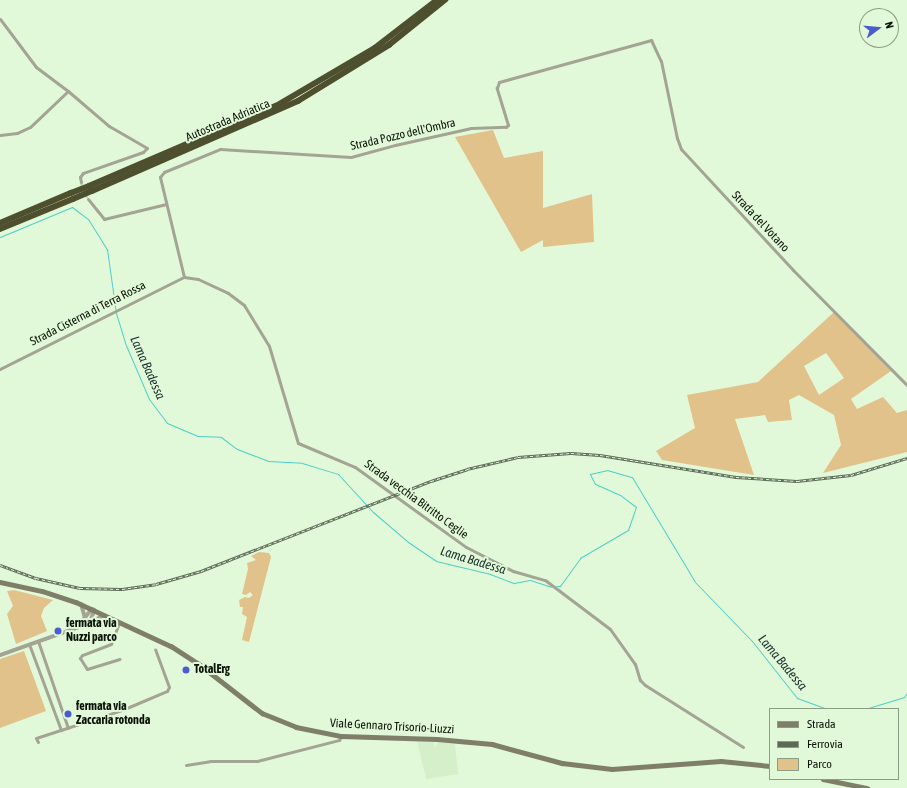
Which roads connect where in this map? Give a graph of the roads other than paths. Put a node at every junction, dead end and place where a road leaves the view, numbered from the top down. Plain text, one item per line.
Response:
1 (437, 0) edge
2 (445, 0) edge
3 (0, 19) edge
4 (651, 40) joint
5 (68, 92) junction
6 (0, 135) edge
7 (81, 182) dead end
8 (90, 188) junction
9 (72, 196) junction
10 (88, 199) tunnel mouth
11 (166, 204) junction
12 (0, 223) edge
13 (0, 229) edge
14 (184, 277) junction
15 (0, 370) edge
16 (907, 385) edge
17 (0, 582) edge
18 (81, 604) junction
19 (93, 610) junction
20 (104, 615) junction
21 (86, 618) junction
22 (119, 622) junction
23 (90, 623) junction
24 (78, 626) junction
25 (38, 641) junction
26 (29, 644) junction
27 (155, 649) dead end
28 (0, 655) edge
29 (119, 659) dead end
30 (68, 728) junction
31 (61, 730) junction
32 (340, 736) junction
33 (38, 742) dead end
34 (743, 747) dead end
35 (186, 766) dead end
36 (769, 766) edge
37 (828, 780) edge
38 (867, 788) edge

1 - 8 highway, Autostrada Adriatica
2 - 8 highway, Autostrada Adriatica
3 - 5 street
4 - 11 street, Strada Pozzo dell'Ombra
4 - 16 street, Strada del Votano
5 - 6 street
5 - 7 street
8 - 9 highway, Autostrada Adriatica, bridge
9 - 12 highway, Autostrada Adriatica
9 - 13 highway, Autostrada Adriatica
10 - 11 street
11 - 14 street, Strada Pozzo dell'Ombra
14 - 15 street, Strada Cisterna di Terra Rossa
14 - 34 street, Strada vecchia Bitritto Ceglie
17 - 18 main road, Viale Gennaro Trisorio-Liuzzi
18 - 19 main road, Viale Gennaro Trisorio-Liuzzi
18 - 21 street
19 - 20 main road, Viale Gennaro Trisorio-Liuzzi
19 - 21 street
19 - 23 street
20 - 22 main road, Viale Gennaro Trisorio-Liuzzi
20 - 23 street
21 - 24 street
22 - 29 street
22 - 32 main road, Viale Gennaro Trisorio-Liuzzi
23 - 24 street
24 - 25 street
25 - 26 street
25 - 30 street
26 - 28 street
26 - 31 street
27 - 30 street
30 - 31 street
31 - 33 street
32 - 35 street
32 - 36 main road, Viale Gennaro Trisorio-Liuzzi
37 - 38 main road

